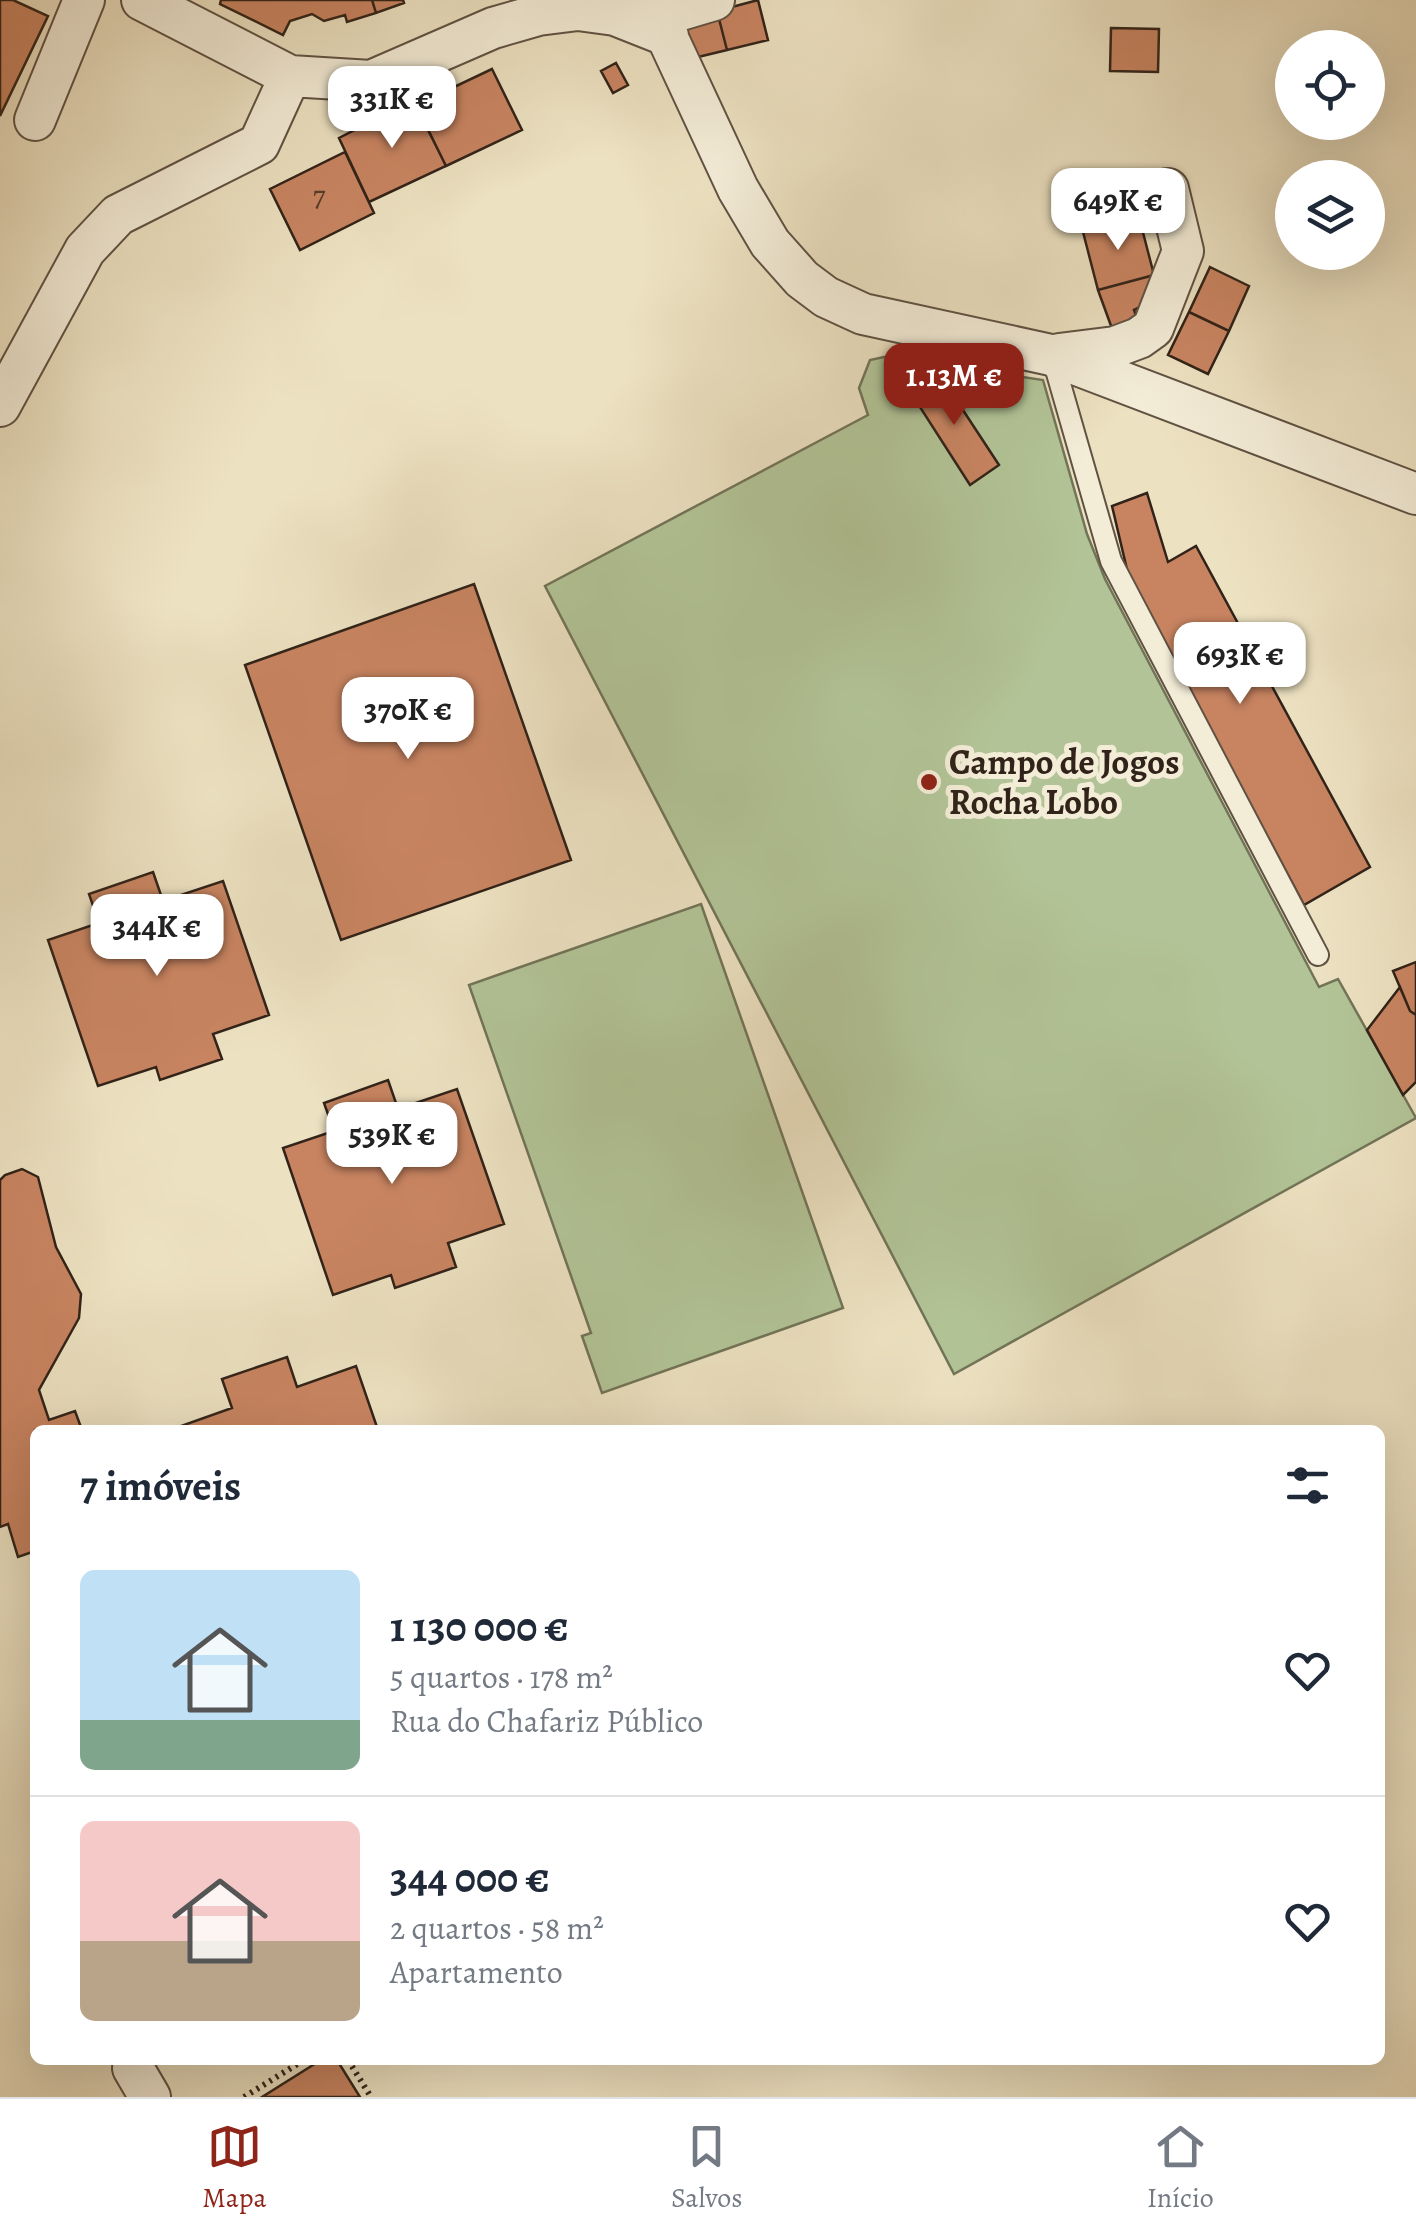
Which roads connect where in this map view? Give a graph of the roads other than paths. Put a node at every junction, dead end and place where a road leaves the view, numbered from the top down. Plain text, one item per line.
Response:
1 (84, 0) edge
2 (142, 0) edge
3 (524, 0) edge
4 (714, 0) edge
5 (659, 18) edge
6 (493, 28) junction
7 (290, 76) junction
8 (34, 120) dead end
9 (1168, 190) dead end
10 (1051, 355) junction
11 (0, 406) edge
12 (1416, 494) edge
13 (1318, 954) dead end

1 - 8 street
2 - 7 street
3 - 6 street
4 - 5 street
5 - 6 street
5 - 10 street
6 - 7 street
7 - 11 street
9 - 10 street
10 - 12 street
10 - 13 lane

